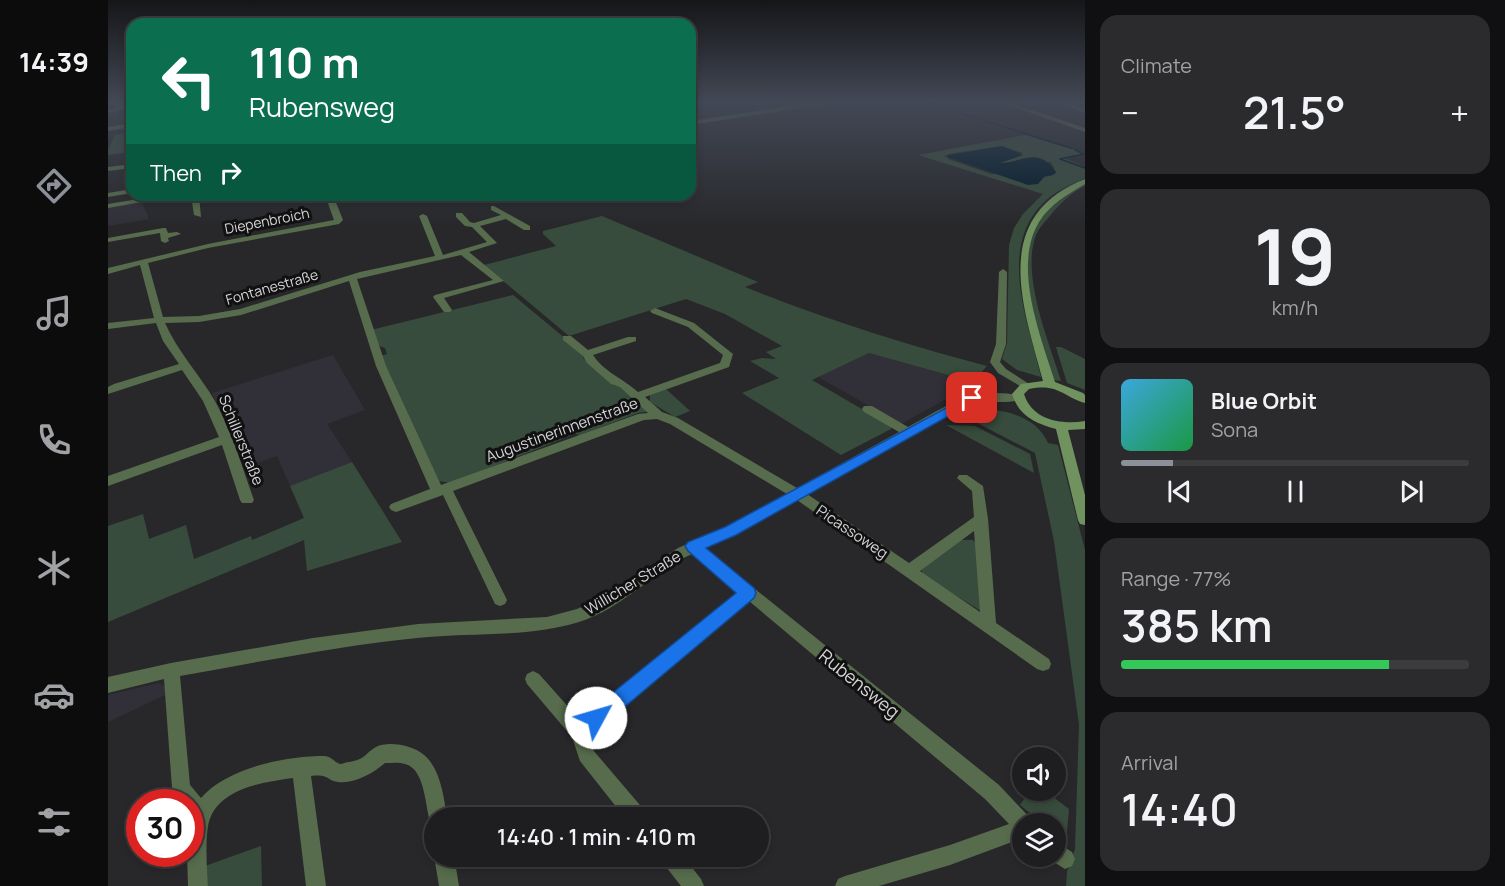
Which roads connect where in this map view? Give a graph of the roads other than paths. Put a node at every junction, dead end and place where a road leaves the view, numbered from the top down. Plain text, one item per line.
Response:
1 (126, 167) edge
2 (108, 170) edge
3 (1085, 181) edge
4 (126, 192) edge
5 (108, 195) edge
6 (139, 201) edge
7 (196, 201) edge
8 (331, 201) edge
9 (108, 206) edge
10 (494, 208) dead end
11 (198, 215) dead end
12 (459, 215) dead end
13 (423, 216) dead end
14 (507, 216) junction
15 (474, 225) junction
16 (527, 228) dead end
17 (177, 234) dead end
18 (108, 240) edge
19 (463, 252) junction
20 (440, 258) junction
21 (144, 263) junction
22 (108, 271) edge
23 (1003, 272) dead end
24 (352, 278) junction
25 (447, 310) dead end
26 (655, 311) dead end
27 (159, 320) junction
28 (108, 326) edge
29 (567, 338) dead end
30 (632, 339) dead end
31 (587, 354) junction
32 (184, 366) junction
33 (1050, 385) junction
34 (1025, 386) junction
35 (108, 391) edge
36 (636, 396) junction
37 (1018, 398) junction
38 (1084, 398) edge
39 (867, 409) dead end
40 (658, 415) junction
41 (1085, 425) edge
42 (1061, 426) junction
43 (907, 432) junction
44 (226, 440) junction
45 (963, 478) dead end
46 (108, 481) edge
47 (442, 490) junction
48 (796, 494) junction
49 (247, 500) dead end
50 (396, 507) dead end
51 (981, 519) junction
52 (1085, 520) edge
53 (693, 546) junction
54 (909, 571) junction
55 (748, 593) junction
56 (500, 600) dead end
57 (989, 627) junction
58 (1042, 664) dead end
59 (171, 670) junction
60 (533, 680) dead end
61 (108, 685) edge
62 (579, 732) junction
63 (301, 769) junction
64 (182, 789) edge
65 (436, 807) edge
66 (629, 807) edge
67 (204, 809) edge
68 (1012, 814) edge
69 (1012, 830) edge
70 (196, 867) edge
71 (446, 867) edge
72 (679, 867) edge
73 (198, 886) edge
74 (316, 886) edge
75 (449, 886) edge
76 (694, 886) edge
77 (845, 886) edge

1 - 2 street
3 - 33 main road
4 - 5 street
6 - 9 street
7 - 11 street
8 - 21 street, Diepenbroich
10 - 14 street
12 - 15 street, Fontanestraße
13 - 20 street
14 - 15 street
14 - 16 street
15 - 19 street, Fontanestraße
17 - 18 street
19 - 20 street, Fontanestraße
19 - 25 street
20 - 24 street, Fontanestraße
21 - 22 street
21 - 27 street, Schillerstraße
23 - 34 street
24 - 27 street, Fontanestraße
24 - 47 street
26 - 36 street
27 - 28 street, Fontanestraße
27 - 32 street, Schillerstraße
29 - 31 street
30 - 31 street
31 - 36 street
32 - 35 street
32 - 44 street, Schillerstraße
33 - 34 main road
33 - 38 main road
34 - 37 main road
36 - 40 street
37 - 42 main road
37 - 43 street, Willicher Straße
39 - 43 street
40 - 47 street, Augustinerinnenstraße
40 - 48 street, Augustinerinnenstraße
41 - 42 main road
42 - 52 main road
43 - 48 street, Willicher Straße
44 - 46 street
44 - 49 street, Schillerstraße
45 - 51 street
47 - 50 street, Augustinerinnenstraße
47 - 56 street
48 - 53 street, Willicher Straße
48 - 54 street, Picassoweg
51 - 54 street
51 - 57 street
53 - 55 street, Rubensweg
53 - 59 street, Willicher Straße
54 - 57 street, Picassoweg
55 - 62 street
55 - 68 street, Rubensweg
57 - 58 street, Picassoweg
59 - 61 street, Willicher Straße
59 - 64 street
60 - 62 street
62 - 66 street
63 - 65 street
63 - 67 street
63 - 74 street
69 - 77 street
70 - 73 street
71 - 75 street
72 - 76 street

